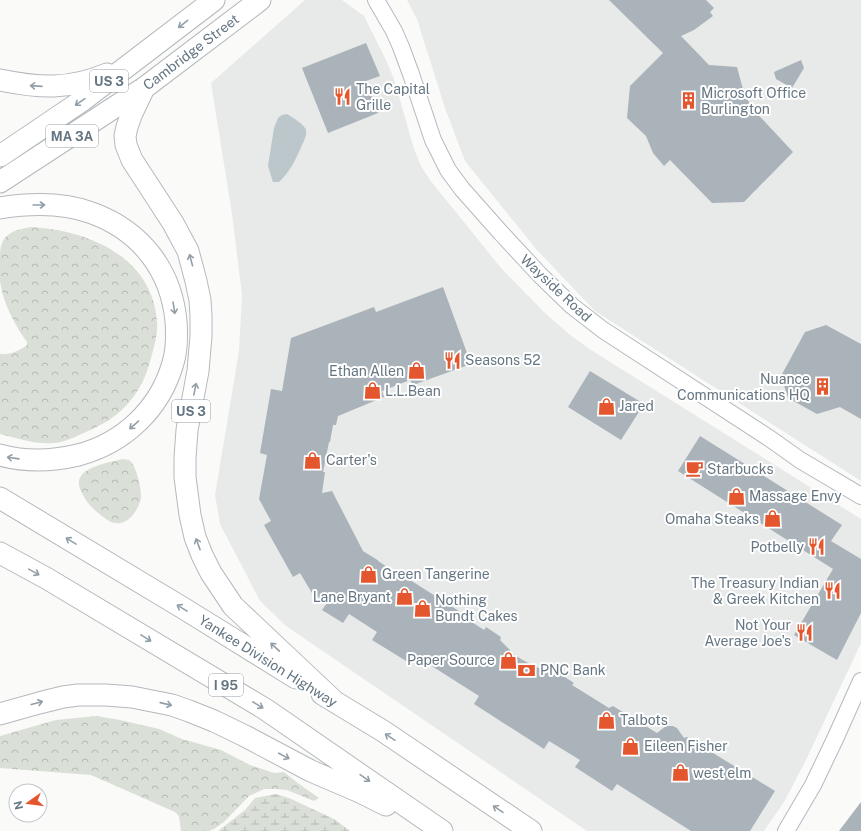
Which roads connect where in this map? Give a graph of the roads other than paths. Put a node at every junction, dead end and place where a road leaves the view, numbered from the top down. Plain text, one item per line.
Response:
1 (214, 0) edge
2 (260, 0) edge
3 (376, 0) edge
4 (140, 58) junction
5 (0, 80) edge
6 (144, 88) junction
7 (0, 156) edge
8 (0, 182) edge
9 (0, 208) edge
10 (0, 455) edge
11 (861, 496) edge
12 (0, 498) edge
13 (0, 553) edge
14 (861, 681) edge
15 (335, 702) junction
16 (0, 714) edge
17 (435, 831) edge
18 (442, 831) edge
19 (531, 831) edge
20 (786, 831) edge

1 -> 4 highway, Cambridge Street / US 3
2 - 6 highway, Cambridge Street / US 3
3 - 11 main road, Wayside Road
4 -> 5 highway
4 -> 7 highway, Cambridge Street / US 3
6 - 8 highway, Cambridge Street / MA 3A
15 -> 6 highway, US 3
9 -> 10 highway
15 -> 12 highway, Yankee Division Highway
13 -> 18 highway, I 95
14 - 20 main road
19 -> 15 highway, Yankee Division Highway
16 -> 17 highway

